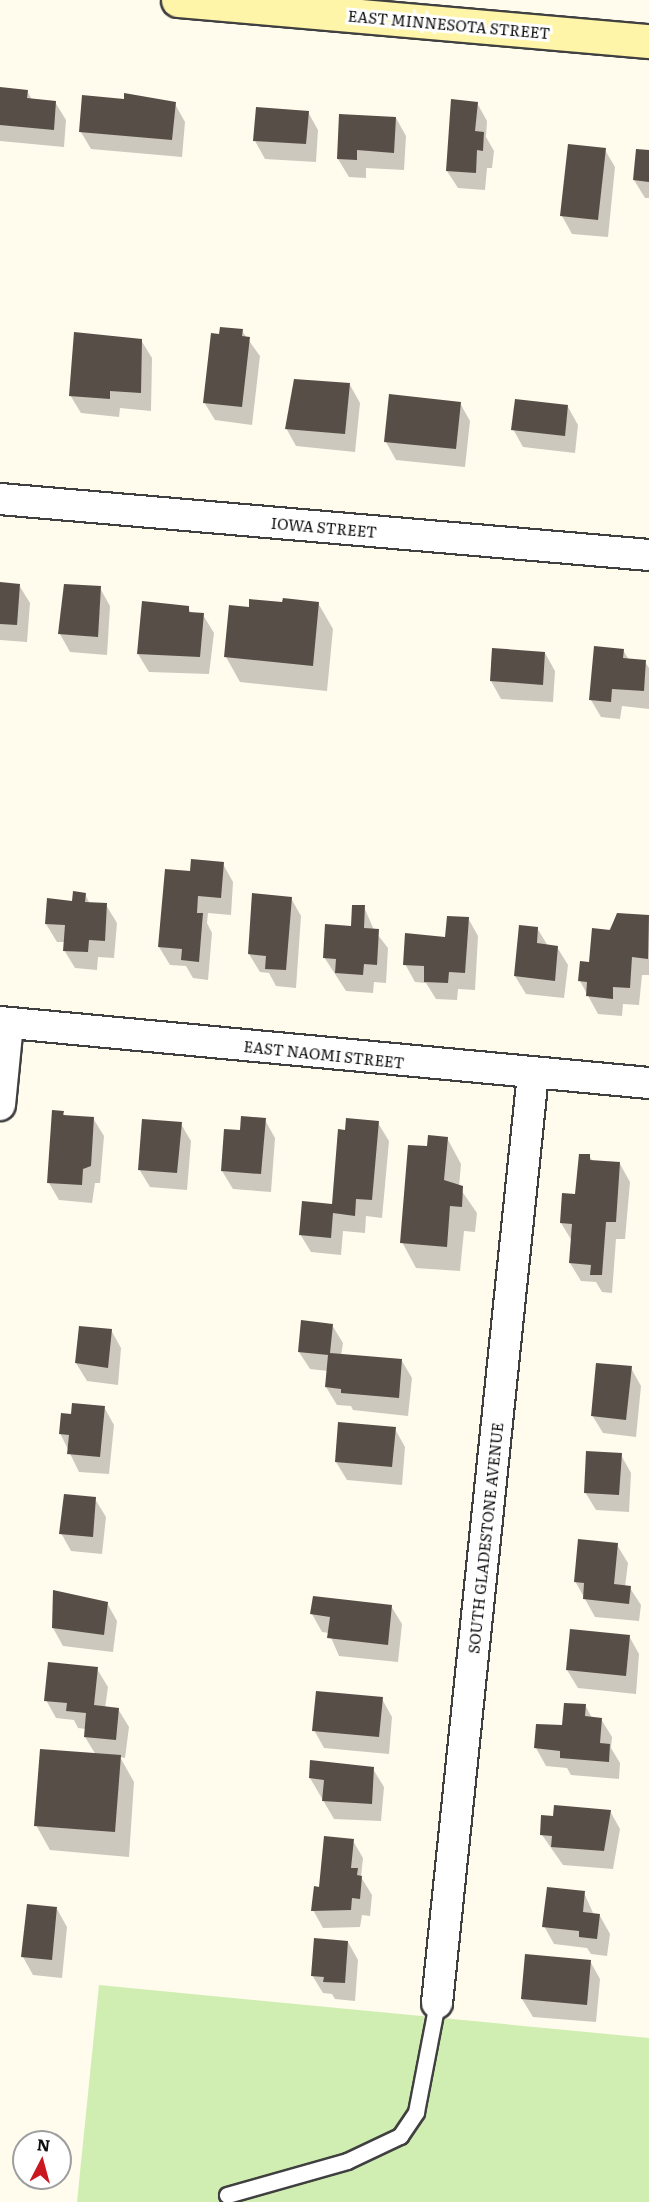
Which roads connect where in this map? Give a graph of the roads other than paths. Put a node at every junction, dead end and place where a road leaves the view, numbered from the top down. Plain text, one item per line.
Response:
1 (178, 0) edge
2 (649, 41) edge
3 (0, 499) edge
4 (649, 555) edge
5 (4, 1023) edge
6 (532, 1074) junction
7 (649, 1083) edge
8 (0, 1105) edge
9 (437, 2003) joint
10 (227, 2195) dead end

1 - 2 street, EAST MINNESOTA STREET
3 - 4 street, IOWA STREET
5 - 6 street, EAST NAOMI STREET
5 - 8 street
6 - 7 street, EAST NAOMI STREET
6 - 9 street, SOUTH GLADESTONE AVENUE
9 - 10 lane

